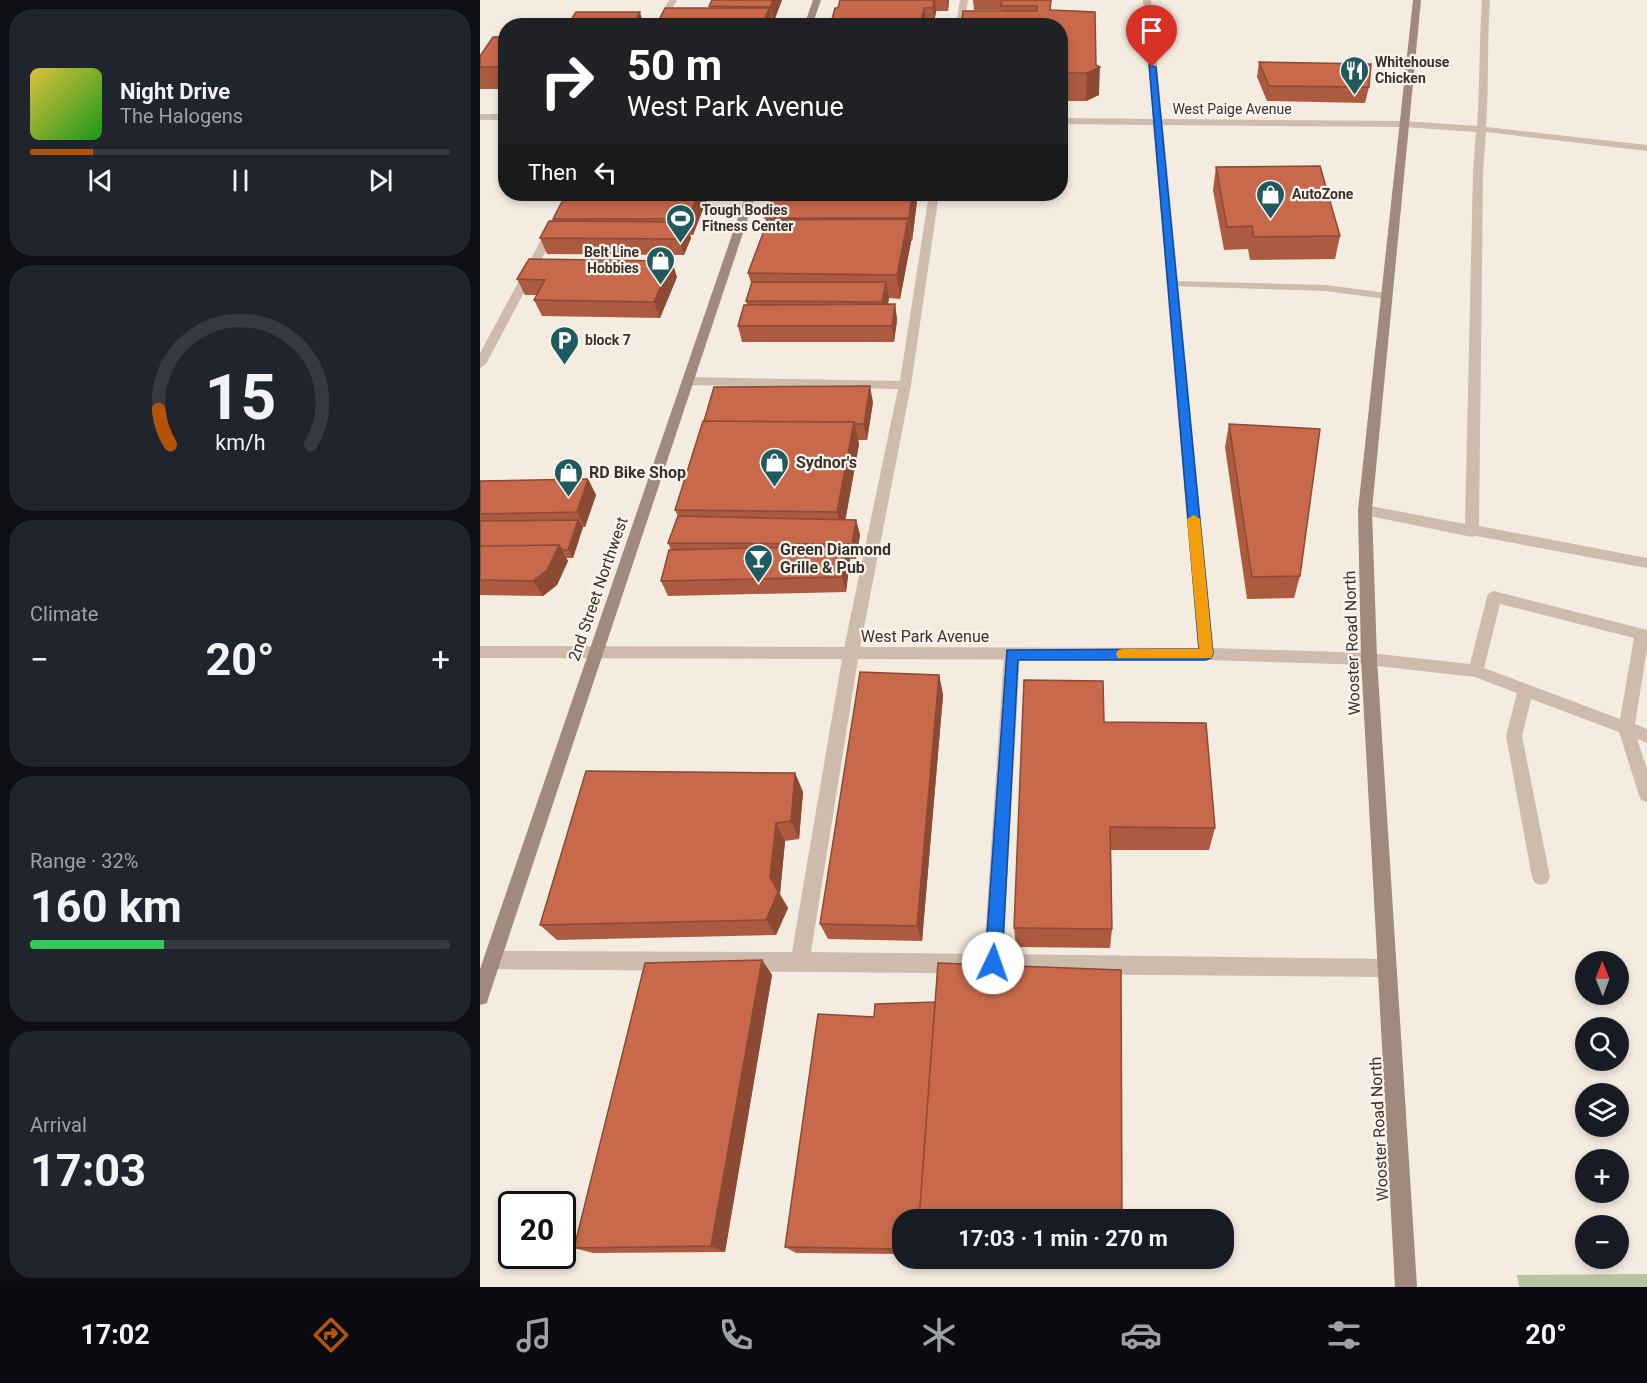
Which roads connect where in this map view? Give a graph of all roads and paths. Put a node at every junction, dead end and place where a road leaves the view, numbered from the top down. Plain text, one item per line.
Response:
1 (673, 0) edge
2 (816, 0) edge
3 (964, 0) edge
4 (1147, 0) edge
5 (1417, 0) edge
6 (1486, 0) edge
7 (663, 18) edge
8 (810, 18) edge
9 (961, 18) edge
10 (480, 117) edge
11 (498, 117) edge
12 (1068, 121) edge
13 (1157, 122) junction
14 (1404, 124) junction
15 (1481, 129) junction
16 (1647, 148) edge
17 (567, 201) edge
18 (749, 201) edge
19 (933, 201) edge
20 (1172, 284) junction
21 (1386, 296) junction
22 (480, 364) edge
23 (687, 381) junction
24 (905, 385) junction
25 (1365, 510) junction
26 (1472, 532) junction
27 (1647, 563) edge
28 (480, 652) edge
29 (596, 653) junction
30 (851, 653) junction
31 (1012, 654) junction
32 (1206, 654) junction
33 (1370, 659) junction
34 (1476, 671) junction
35 (1525, 690) junction
36 (1626, 729) junction
37 (1647, 736) edge
38 (1647, 795) edge
39 (1541, 877) dead end
40 (492, 960) junction
41 (800, 961) junction
42 (993, 963) junction
43 (1388, 968) junction
44 (480, 996) edge
45 (1406, 1287) edge

1 - 7 street
2 - 8 main road
3 - 9 street
4 - 13 street
5 - 14 main road, Wooster Road North
6 - 15 street
10 - 11 street
12 - 13 street, West Paige Avenue
13 - 14 street, West Paige Avenue
13 - 20 street
14 - 15 street, West Paige Avenue
14 - 21 main road, Wooster Road North
15 - 16 street, West Paige Avenue
15 - 26 street
17 - 22 street
18 - 23 main road, 2nd Street Northwest
19 - 24 street
20 - 21 street
20 - 32 street
21 - 25 main road, Wooster Road North
23 - 24 street
23 - 29 main road, 2nd Street Northwest
24 - 30 street
25 - 26 street
25 - 33 main road, Wooster Road North
26 - 27 street
28 - 29 street, West Park Avenue
29 - 30 street, West Park Avenue
29 - 40 main road, 2nd Street Northwest
30 - 31 street, West Park Avenue
30 - 41 street
31 - 32 street, West Park Avenue
31 - 42 street
32 - 33 street, West Park Avenue
33 - 34 street, West Park Avenue
33 - 43 main road, Wooster Road North
34 - 35 street, West Park Avenue
34 - 36 street
35 - 36 street, West Park Avenue
35 - 39 street
36 - 37 street, West Park Avenue
36 - 38 street
40 - 41 street
40 - 44 main road, 2nd Street Northwest
41 - 42 street
42 - 43 street
43 - 45 main road, Wooster Road North

